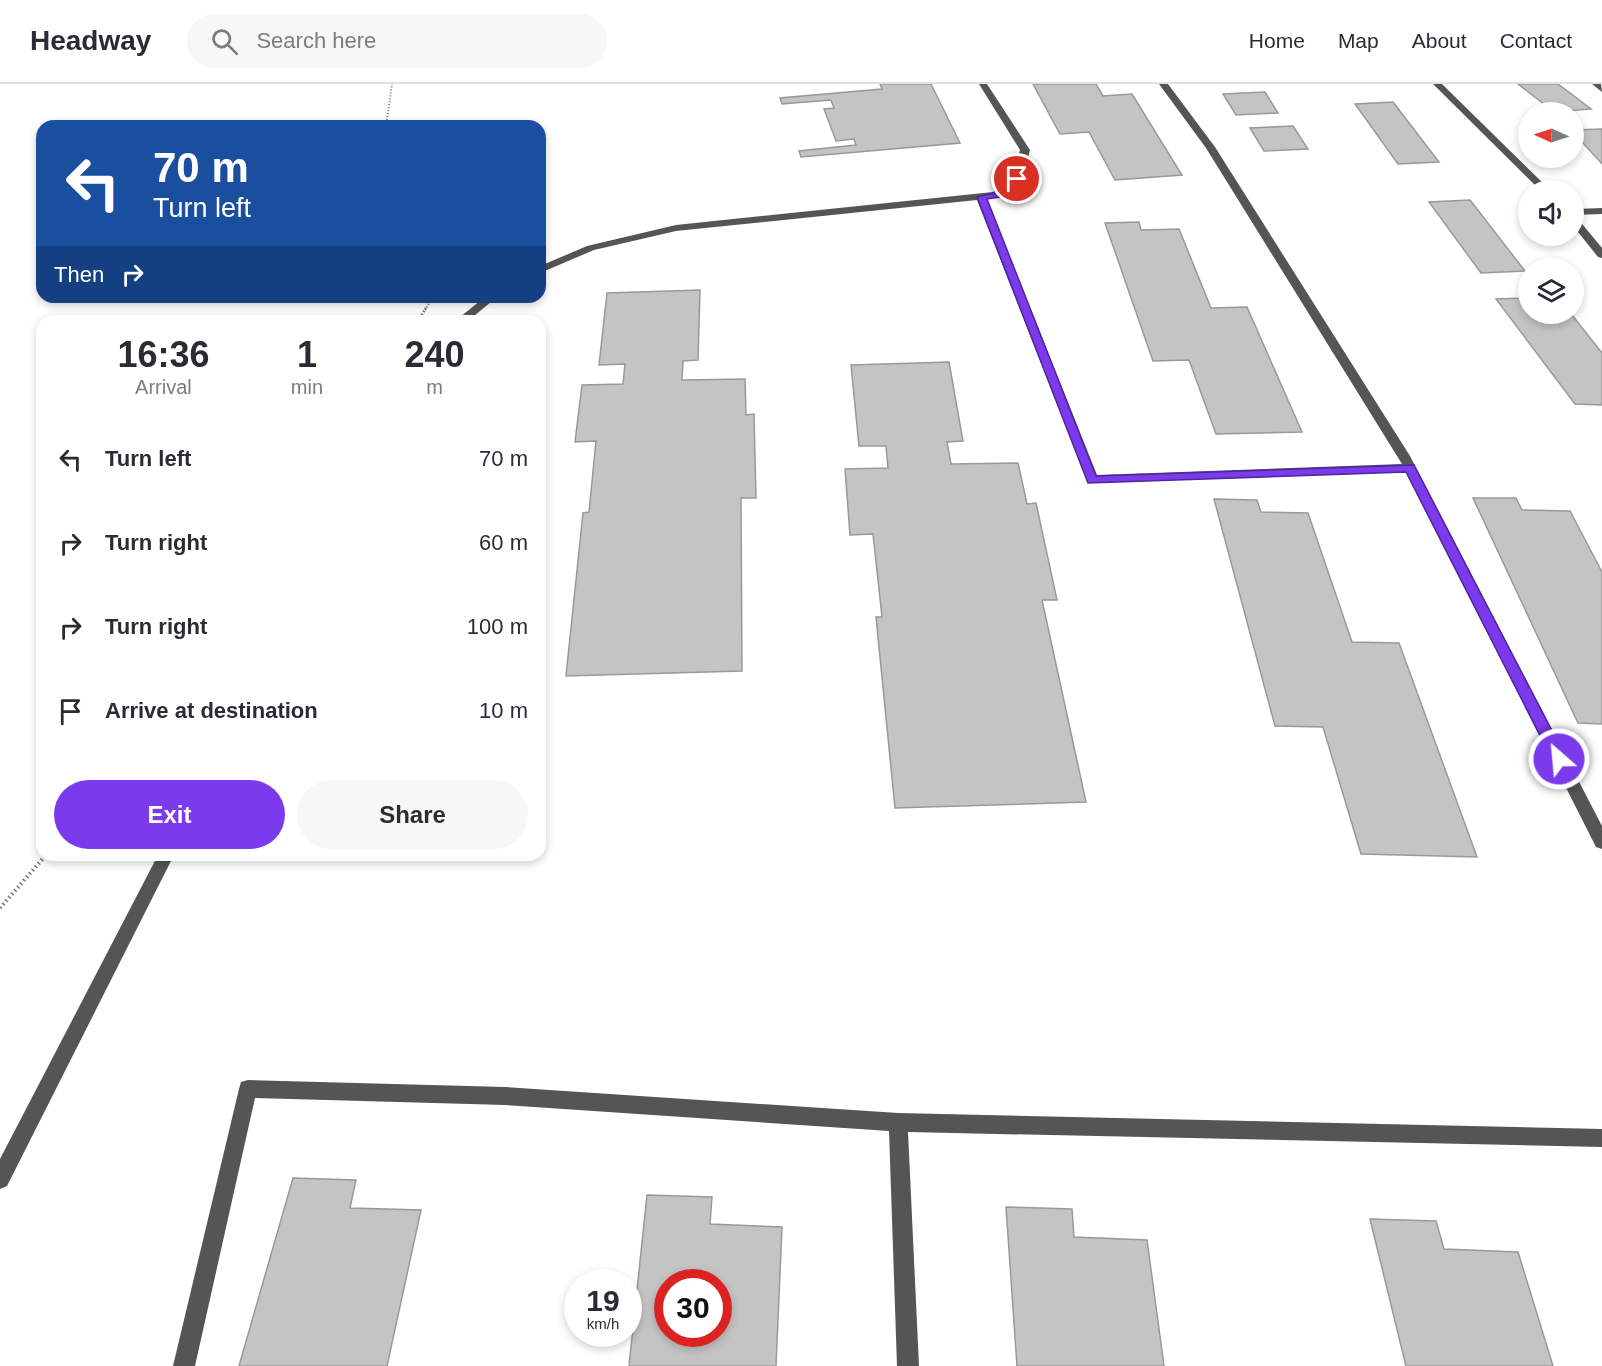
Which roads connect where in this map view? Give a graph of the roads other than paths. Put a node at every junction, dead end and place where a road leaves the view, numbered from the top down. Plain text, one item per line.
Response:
1 (982, 84) edge
2 (1163, 84) edge
3 (1437, 84) edge
4 (1596, 84) edge
5 (1602, 89) edge
6 (1535, 180) edge
7 (981, 197) junction
8 (1602, 210) edge
9 (1584, 211) edge
10 (1584, 233) edge
11 (1602, 255) edge
12 (546, 267) edge
13 (484, 303) edge
14 (469, 315) edge
15 (1410, 468) junction
16 (1602, 842) edge
17 (163, 861) edge
18 (898, 1122) junction
19 (1602, 1138) edge
20 (0, 1179) edge
21 (184, 1366) edge
22 (908, 1366) edge

1 - 7 street
2 - 15 street
3 - 6 street
4 - 5 street
7 - 12 street
7 - 15 street
8 - 9 street
10 - 11 street
13 - 14 street
15 - 16 street
17 - 20 street
18 - 19 street
18 - 21 street
18 - 22 street

